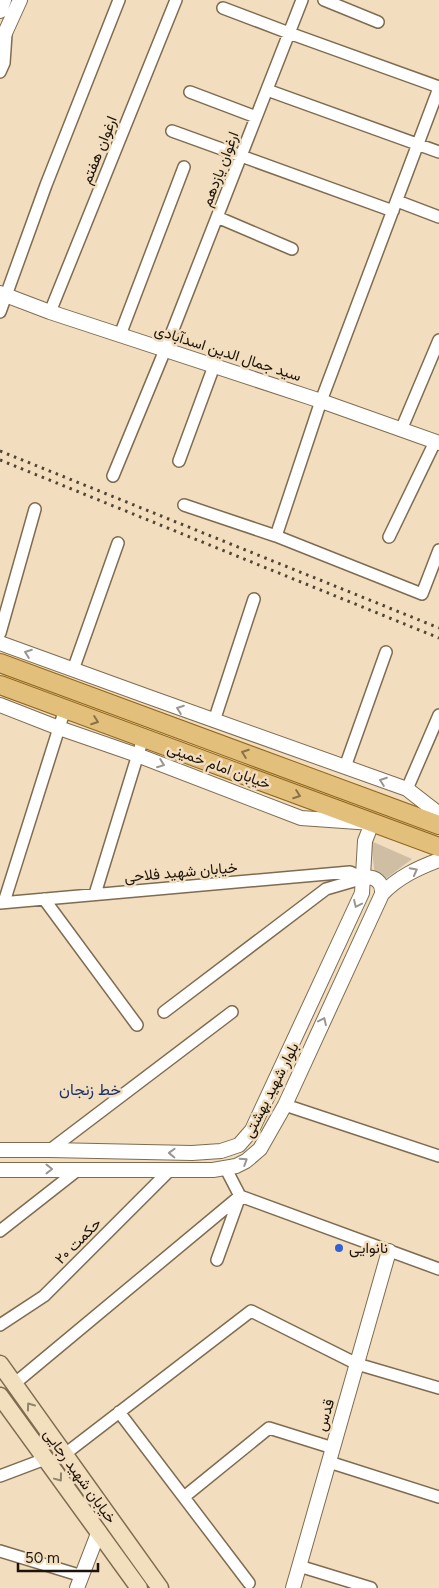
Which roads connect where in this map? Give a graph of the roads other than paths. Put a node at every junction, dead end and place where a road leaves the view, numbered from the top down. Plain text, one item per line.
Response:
1 (4, 0) edge
2 (20, 0) edge
3 (119, 0) edge
4 (176, 0) edge
5 (302, 0) edge
6 (324, 0) edge
7 (223, 8) dead end
8 (0, 10) edge
9 (378, 22) dead end
10 (6, 30) junction
11 (289, 33) junction
12 (0, 44) edge
13 (0, 72) edge
14 (439, 87) edge
15 (267, 90) junction
16 (190, 92) dead end
17 (256, 116) junction
18 (172, 131) dead end
19 (418, 144) junction
20 (439, 152) edge
21 (241, 156) junction
22 (184, 167) dead end
23 (395, 206) junction
24 (217, 217) junction
25 (439, 217) edge
26 (292, 249) dead end
27 (2, 291) edge
28 (0, 312) edge
29 (50, 312) junction
30 (120, 335) junction
31 (439, 340) edge
32 (165, 350) junction
33 (214, 366) junction
34 (321, 401) junction
35 (401, 430) junction
36 (437, 443) edge
37 (179, 461) dead end
38 (113, 476) dead end
39 (184, 505) dead end
40 (36, 509) dead end
41 (276, 536) junction
42 (389, 537) dead end
43 (118, 543) dead end
44 (439, 550) edge
45 (254, 599) dead end
46 (0, 633) edge
47 (0, 643) edge
48 (386, 652) dead end
49 (0, 663) edge
50 (73, 670) junction
51 (0, 686) edge
52 (0, 704) edge
53 (65, 709) junction
54 (439, 715) edge
55 (214, 721) junction
56 (59, 728) junction
57 (143, 738) junction
58 (137, 755) junction
59 (345, 767) junction
60 (407, 789) junction
61 (379, 802) junction
62 (439, 814) edge
63 (372, 822) junction
64 (439, 825) edge
65 (438, 858) edge
66 (364, 878) junction
67 (95, 894) junction
68 (382, 894) junction
69 (44, 899) junction
70 (2, 902) edge
71 (164, 1012) dead end
72 (232, 1012) dead end
73 (137, 1025) dead end
74 (284, 1104) junction
75 (16, 1149) junction
76 (0, 1150) edge
77 (50, 1150) junction
78 (439, 1156) edge
79 (79, 1169) junction
80 (226, 1169) junction
81 (6, 1170) edge
82 (170, 1170) junction
83 (240, 1196) junction
84 (0, 1231) edge
85 (389, 1252) junction
86 (217, 1260) dead end
87 (439, 1269) edge
88 (0, 1325) edge
89 (0, 1364) edge
90 (357, 1364) junction
91 (14, 1384) junction
92 (439, 1388) edge
93 (0, 1396) edge
94 (119, 1412) junction
95 (333, 1448) junction
96 (65, 1454) junction
97 (45, 1459) junction
98 (329, 1462) junction
99 (0, 1476) edge
100 (184, 1497) junction
101 (439, 1497) edge
102 (113, 1522) junction
103 (99, 1531) junction
104 (0, 1551) edge
105 (299, 1566) junction
106 (79, 1582) edge
107 (249, 1583) dead end
108 (139, 1588) edge
109 (160, 1588) edge
110 (293, 1588) edge
111 (371, 1588) edge

1 - 8 street
2 - 10 street
3 - 27 street
4 - 29 street, ارغوان هفتم
5 - 11 street, ارغوان یازدهم
6 - 9 street
7 - 11 street
10 - 12 street
10 - 13 street
11 - 14 street
11 - 15 street, ارغوان یازدهم
14 - 19 street
15 - 17 street, ارغوان یازدهم
15 - 19 street
16 - 17 street
17 - 21 street, ارغوان یازدهم
18 - 21 street
19 - 20 street
19 - 23 street
21 - 23 street
21 - 24 street, ارغوان یازدهم
22 - 30 street
23 - 25 street
23 - 34 street
24 - 26 street
24 - 32 street, ارغوان یازدهم
27 - 28 street
27 - 29 street, سید جمال الدین اسدآبادی
29 - 30 street, سید جمال الدین اسدآبادی
30 - 32 street, سید جمال الدین اسدآبادی
31 - 35 street
32 - 33 street, سید جمال الدین اسدآبادی
32 - 38 street, ارغوان یازدهم
33 - 34 street, سید جمال الدین اسدآبادی
33 - 37 street
34 - 35 street, سید جمال الدین اسدآبادی
34 - 41 street
35 - 36 street, سید جمال الدین اسدآبادی
36 - 42 street
39 - 41 street
40 - 46 street
41 - 44 street
43 - 50 street
45 - 55 street
50 -> 47 street
48 - 59 street
61 -> 49 main road, خیابان امام خمینی
55 -> 50 street
51 - 53 main road, خیابان امام خمینی
52 - 56 street
53 - 56 street
53 -> 57 main road, خیابان امام خمینی
54 - 60 street
55 - 59 street
56 - 58 street
56 - 70 street
57 - 58 street
57 -> 63 main road, خیابان امام خمینی
58 -> 63 street
58 - 67 street
60 -> 59 street
60 - 62 street
61 - 63 main road
61 - 64 main road, خیابان امام خمینی
63 - 65 main road, خیابان امام خمینی
63 - 66 street, بلوار شهید بهشتی
68 -> 65 street, بلوار شهید بهشتی
66 - 67 street, خیابان شهید فلاحی
66 - 68 street
66 - 71 street
66 -> 77 street, بلوار شهید بهشتی
67 - 69 street, خیابان شهید فلاحی
74 -> 68 street, بلوار شهید بهشتی
69 - 70 street, خیابان شهید فلاحی
69 - 73 street
72 - 77 street
74 - 78 street
80 -> 74 street, بلوار شهید بهشتی
75 - 76 street, بلوار شهید بهشتی
75 - 77 street, بلوار شهید بهشتی
75 - 81 street
81 -> 79 street, بلوار شهید بهشتی
79 - 82 street, بلوار شهید بهشتی
79 - 84 street
80 - 82 street, بلوار شهید بهشتی
80 - 83 street
82 - 88 street, حکمت ۲۰
83 - 85 street
83 - 86 street
83 - 91 street
85 - 87 street
85 - 90 street, قدس
89 - 91 main road, خیابان شهید رجایی
90 - 92 street
90 - 94 street
90 - 95 street, قدس
96 -> 91 main road, خیابان شهید رجایی
93 - 97 main road, خیابان شهید رجایی
94 - 96 street
94 - 100 street
95 - 98 street, قدس
95 - 100 street
96 - 102 main road, خیابان شهید رجایی
97 - 99 street
97 -> 103 main road, خیابان شهید رجایی
98 - 101 street
98 - 105 street, قدس
100 - 107 street
102 - 103 main road
102 - 109 main road, خیابان شهید رجایی
103 - 106 street
103 - 108 main road, خیابان شهید رجایی
104 - 106 street
105 - 110 street, قدس
105 - 111 street

